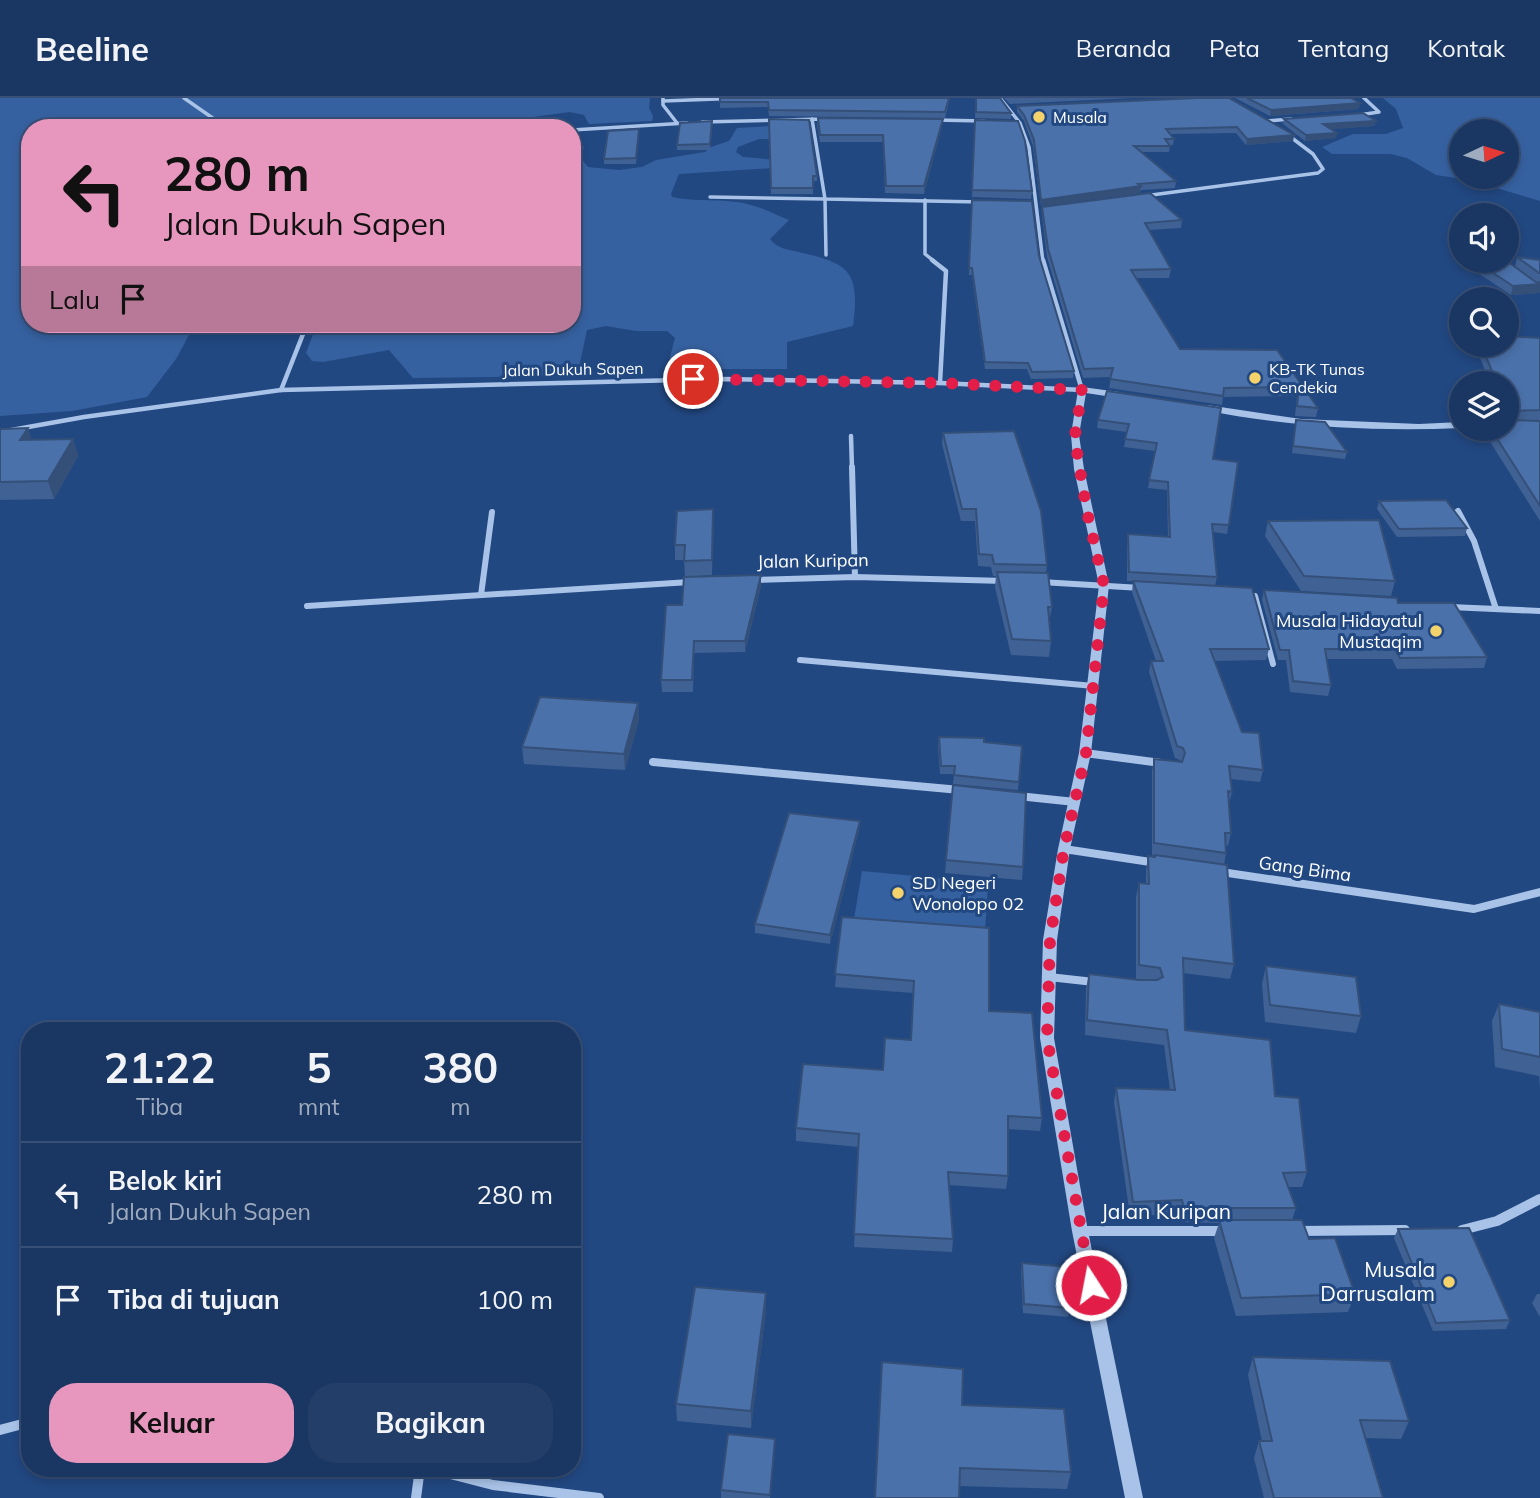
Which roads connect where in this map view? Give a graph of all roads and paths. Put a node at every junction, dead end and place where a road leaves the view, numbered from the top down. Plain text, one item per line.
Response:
1 (184, 98) edge
2 (744, 98) edge
3 (1000, 98) edge
4 (1364, 98) edge
5 (663, 100) edge
6 (1009, 108) junction
7 (1021, 108) edge
8 (1258, 115) edge
9 (1352, 116) edge
10 (214, 119) edge
11 (812, 119) junction
12 (1293, 119) edge
13 (837, 120) edge
14 (928, 120) edge
15 (1268, 121) junction
16 (994, 122) edge
17 (1007, 122) edge
18 (677, 123) junction
19 (1020, 123) junction
20 (1277, 127) edge
21 (581, 130) edge
22 (1286, 134) edge
23 (1142, 196) edge
24 (710, 197) dead end
25 (825, 199) junction
26 (925, 200) junction
27 (989, 202) edge
28 (1025, 203) edge
29 (1035, 203) junction
30 (1047, 209) edge
31 (1036, 211) junction
32 (827, 255) dead end
33 (303, 333) edge
34 (940, 383) junction
35 (281, 390) junction
36 (1082, 390) junction
37 (1135, 398) edge
38 (1201, 407) edge
39 (1449, 426) edge
40 (0, 432) edge
41 (851, 436) dead end
42 (492, 512) dead end
43 (1458, 512) edge
44 (855, 577) junction
45 (749, 580) edge
46 (1008, 581) edge
47 (695, 582) edge
48 (1035, 582) edge
49 (1104, 585) junction
50 (1145, 588) edge
51 (481, 595) junction
52 (1246, 595) edge
53 (1255, 596) junction
54 (1268, 597) edge
55 (307, 606) dead end
56 (1440, 607) edge
57 (1496, 609) junction
58 (1540, 611) edge
59 (800, 660) dead end
60 (1273, 664) dead end
61 (1094, 686) junction
62 (1086, 753) junction
63 (653, 762) dead end
64 (1176, 765) edge
65 (970, 791) edge
66 (1010, 795) edge
67 (1076, 802) junction
68 (1064, 849) junction
69 (1173, 865) edge
70 (1214, 871) edge
71 (1540, 892) edge
72 (1049, 977) junction
73 (1101, 983) edge
74 (1540, 1199) edge
75 (1411, 1230) edge
76 (1452, 1230) edge
77 (1080, 1231) junction
78 (1232, 1231) edge
79 (1287, 1231) edge
80 (21, 1424) edge
81 (0, 1430) edge
82 (420, 1477) edge
83 (462, 1477) edge
84 (416, 1498) edge
85 (599, 1498) edge
86 (1134, 1498) edge

1 - 10 street
2 - 5 street
3 - 6 street
4 - 9 street
5 - 18 street
6 - 7 street
6 - 19 street
8 - 15 street
11 - 13 street
11 - 18 street
11 - 25 street
12 - 15 street
14 - 16 street
15 - 20 street
17 - 19 street
18 - 21 street
19 - 29 street
22 - 23 street
24 - 25 street
25 - 26 street
25 - 32 street
26 - 27 street
26 - 34 street
28 - 29 street
29 - 31 street
30 - 31 street
31 - 36 street
33 - 35 street
34 - 35 street, Jalan Dukuh Sapen
34 - 36 street, Jalan Dukuh Sapen
35 - 40 street, Jalan Dukuh Sapen
36 - 37 street
36 - 49 street
38 - 39 street
41 - 44 street
42 - 51 street
43 - 57 street
44 - 45 street, Jalan Kuripan
44 - 46 street, Jalan Kuripan
47 - 51 street
48 - 49 street
49 - 50 street
49 - 61 street
51 - 55 street
52 - 53 street
53 - 54 street
53 - 60 street
56 - 57 street
57 - 58 street
59 - 61 street
61 - 62 street
62 - 64 street
62 - 67 street
63 - 65 street
66 - 67 street
67 - 68 street
68 - 69 street
68 - 72 street
70 - 71 street, Gang Bima
72 - 73 street
72 - 77 street
74 - 76 street
75 - 79 street
77 - 78 street, Jalan Kuripan
77 - 86 street
80 - 81 street
82 - 84 street
83 - 85 street

